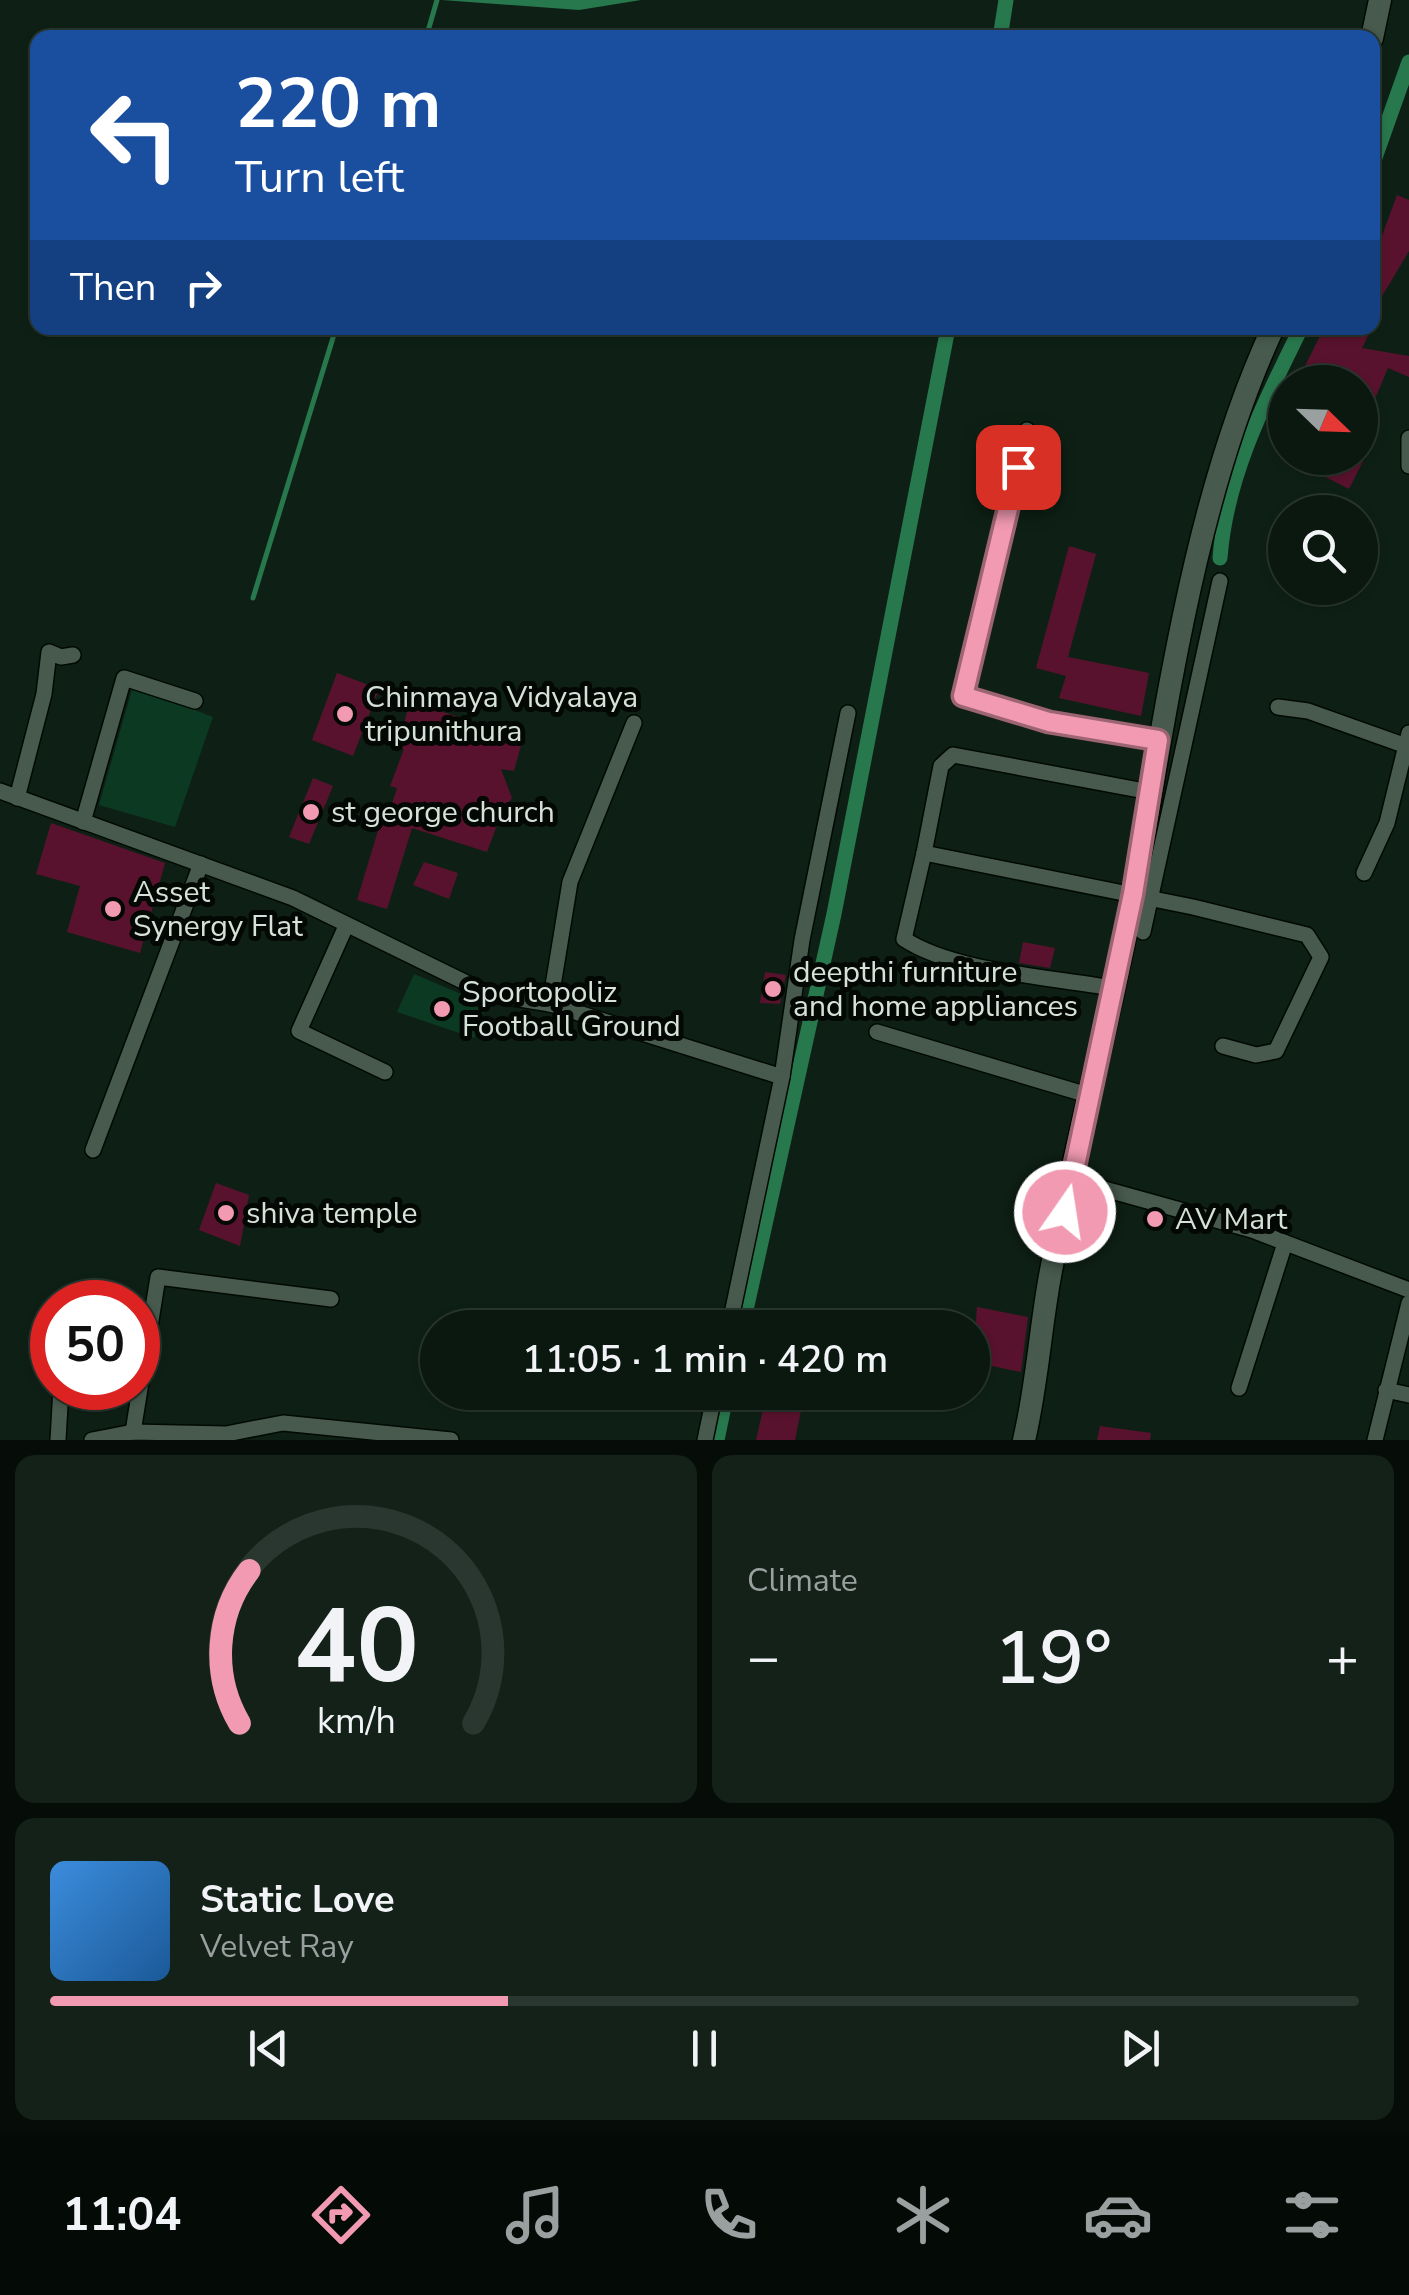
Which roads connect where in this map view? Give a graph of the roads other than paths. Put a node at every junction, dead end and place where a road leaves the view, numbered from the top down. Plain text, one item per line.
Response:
1 (1380, 0) edge
2 (1374, 30) edge
3 (1270, 335) edge
4 (1027, 430) dead end
5 (1409, 438) edge
6 (1409, 466) edge
7 (1220, 581) dead end
8 (73, 655) dead end
9 (195, 701) dead end
10 (1278, 707) dead end
11 (848, 713) dead end
12 (634, 722) dead end
13 (1158, 740) junction
14 (1408, 742) edge
15 (1159, 784) junction
16 (0, 791) edge
17 (17, 798) junction
18 (83, 822) junction
19 (924, 853) junction
20 (201, 864) junction
21 (1364, 873) dead end
22 (1142, 896) junction
23 (346, 926) junction
24 (1143, 932) dead end
25 (1111, 988) junction
26 (550, 1004) junction
27 (877, 1032) dead end
28 (1224, 1046) dead end
29 (386, 1072) dead end
30 (782, 1076) junction
31 (1091, 1096) junction
32 (94, 1150) dead end
33 (1072, 1180) junction
34 (1285, 1243) junction
35 (1409, 1290) edge
36 (331, 1300) dead end
37 (1409, 1304) edge
38 (732, 1310) edge
39 (1240, 1388) dead end
40 (1386, 1390) junction
41 (1409, 1395) edge
42 (60, 1410) edge
43 (711, 1410) edge
44 (133, 1432) junction
45 (58, 1440) edge
46 (92, 1440) edge
47 (451, 1440) edge
48 (705, 1440) edge
49 (1024, 1440) edge
50 (1375, 1440) edge

1 - 2 main road
3 - 13 main road
4 - 13 street
5 - 6 street
7 - 15 street
8 - 17 street
9 - 18 street
10 - 14 street
11 - 30 street
12 - 26 street
13 - 15 main road
14 - 21 street
15 - 19 street
15 - 22 main road
16 - 17 street
17 - 18 street
18 - 20 street
19 - 22 street
19 - 25 street
20 - 23 street
20 - 32 street
22 - 24 street
22 - 25 main road
22 - 28 street
23 - 26 street
23 - 29 street
25 - 31 main road
26 - 30 street
27 - 31 street
30 - 38 street
31 - 33 main road
33 - 34 street
33 - 49 main road
34 - 35 street
34 - 39 street
36 - 44 street
37 - 40 street
40 - 41 street
40 - 50 street
42 - 45 street
43 - 48 street
44 - 46 street
44 - 47 street

